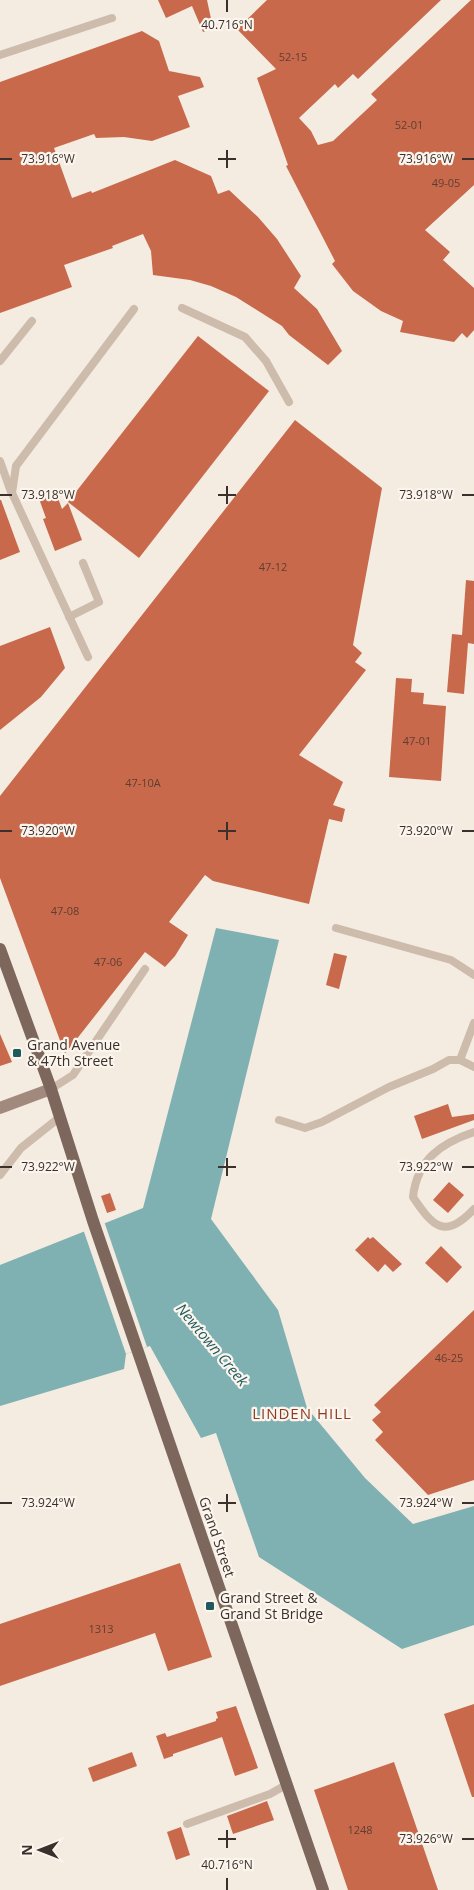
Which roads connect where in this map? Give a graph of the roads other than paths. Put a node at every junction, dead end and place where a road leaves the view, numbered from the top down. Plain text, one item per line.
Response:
1 (112, 18) dead end
2 (0, 55) edge
3 (182, 308) dead end
4 (134, 309) dead end
5 (32, 321) dead end
6 (0, 361) edge
7 (289, 402) dead end
8 (0, 461) edge
9 (12, 493) junction
10 (83, 563) dead end
11 (69, 617) junction
12 (88, 656) dead end
13 (336, 928) dead end
14 (0, 949) edge
15 (145, 969) dead end
16 (474, 975) edge
17 (474, 1023) edge
18 (460, 1060) junction
19 (474, 1067) edge
20 (51, 1090) junction
21 (0, 1108) edge
22 (60, 1117) junction
23 (279, 1120) dead end
24 (474, 1132) edge
25 (0, 1175) edge
26 (474, 1209) edge
27 (286, 1785) junction
28 (187, 1824) dead end
29 (323, 1890) edge

1 - 2 lane
3 - 7 lane
4 - 9 lane
5 - 6 lane
8 - 9 lane
9 - 11 lane
10 - 11 lane
11 - 12 lane
13 - 16 lane
14 - 20 main road, Grand Street
15 - 20 lane
17 - 18 lane
18 - 19 lane
18 - 23 lane
20 - 21 main road
20 - 22 main road, Grand Street
22 - 25 lane
22 - 27 main road, Grand Street
24 - 26 lane
27 - 28 lane
27 - 29 main road, Grand Street

